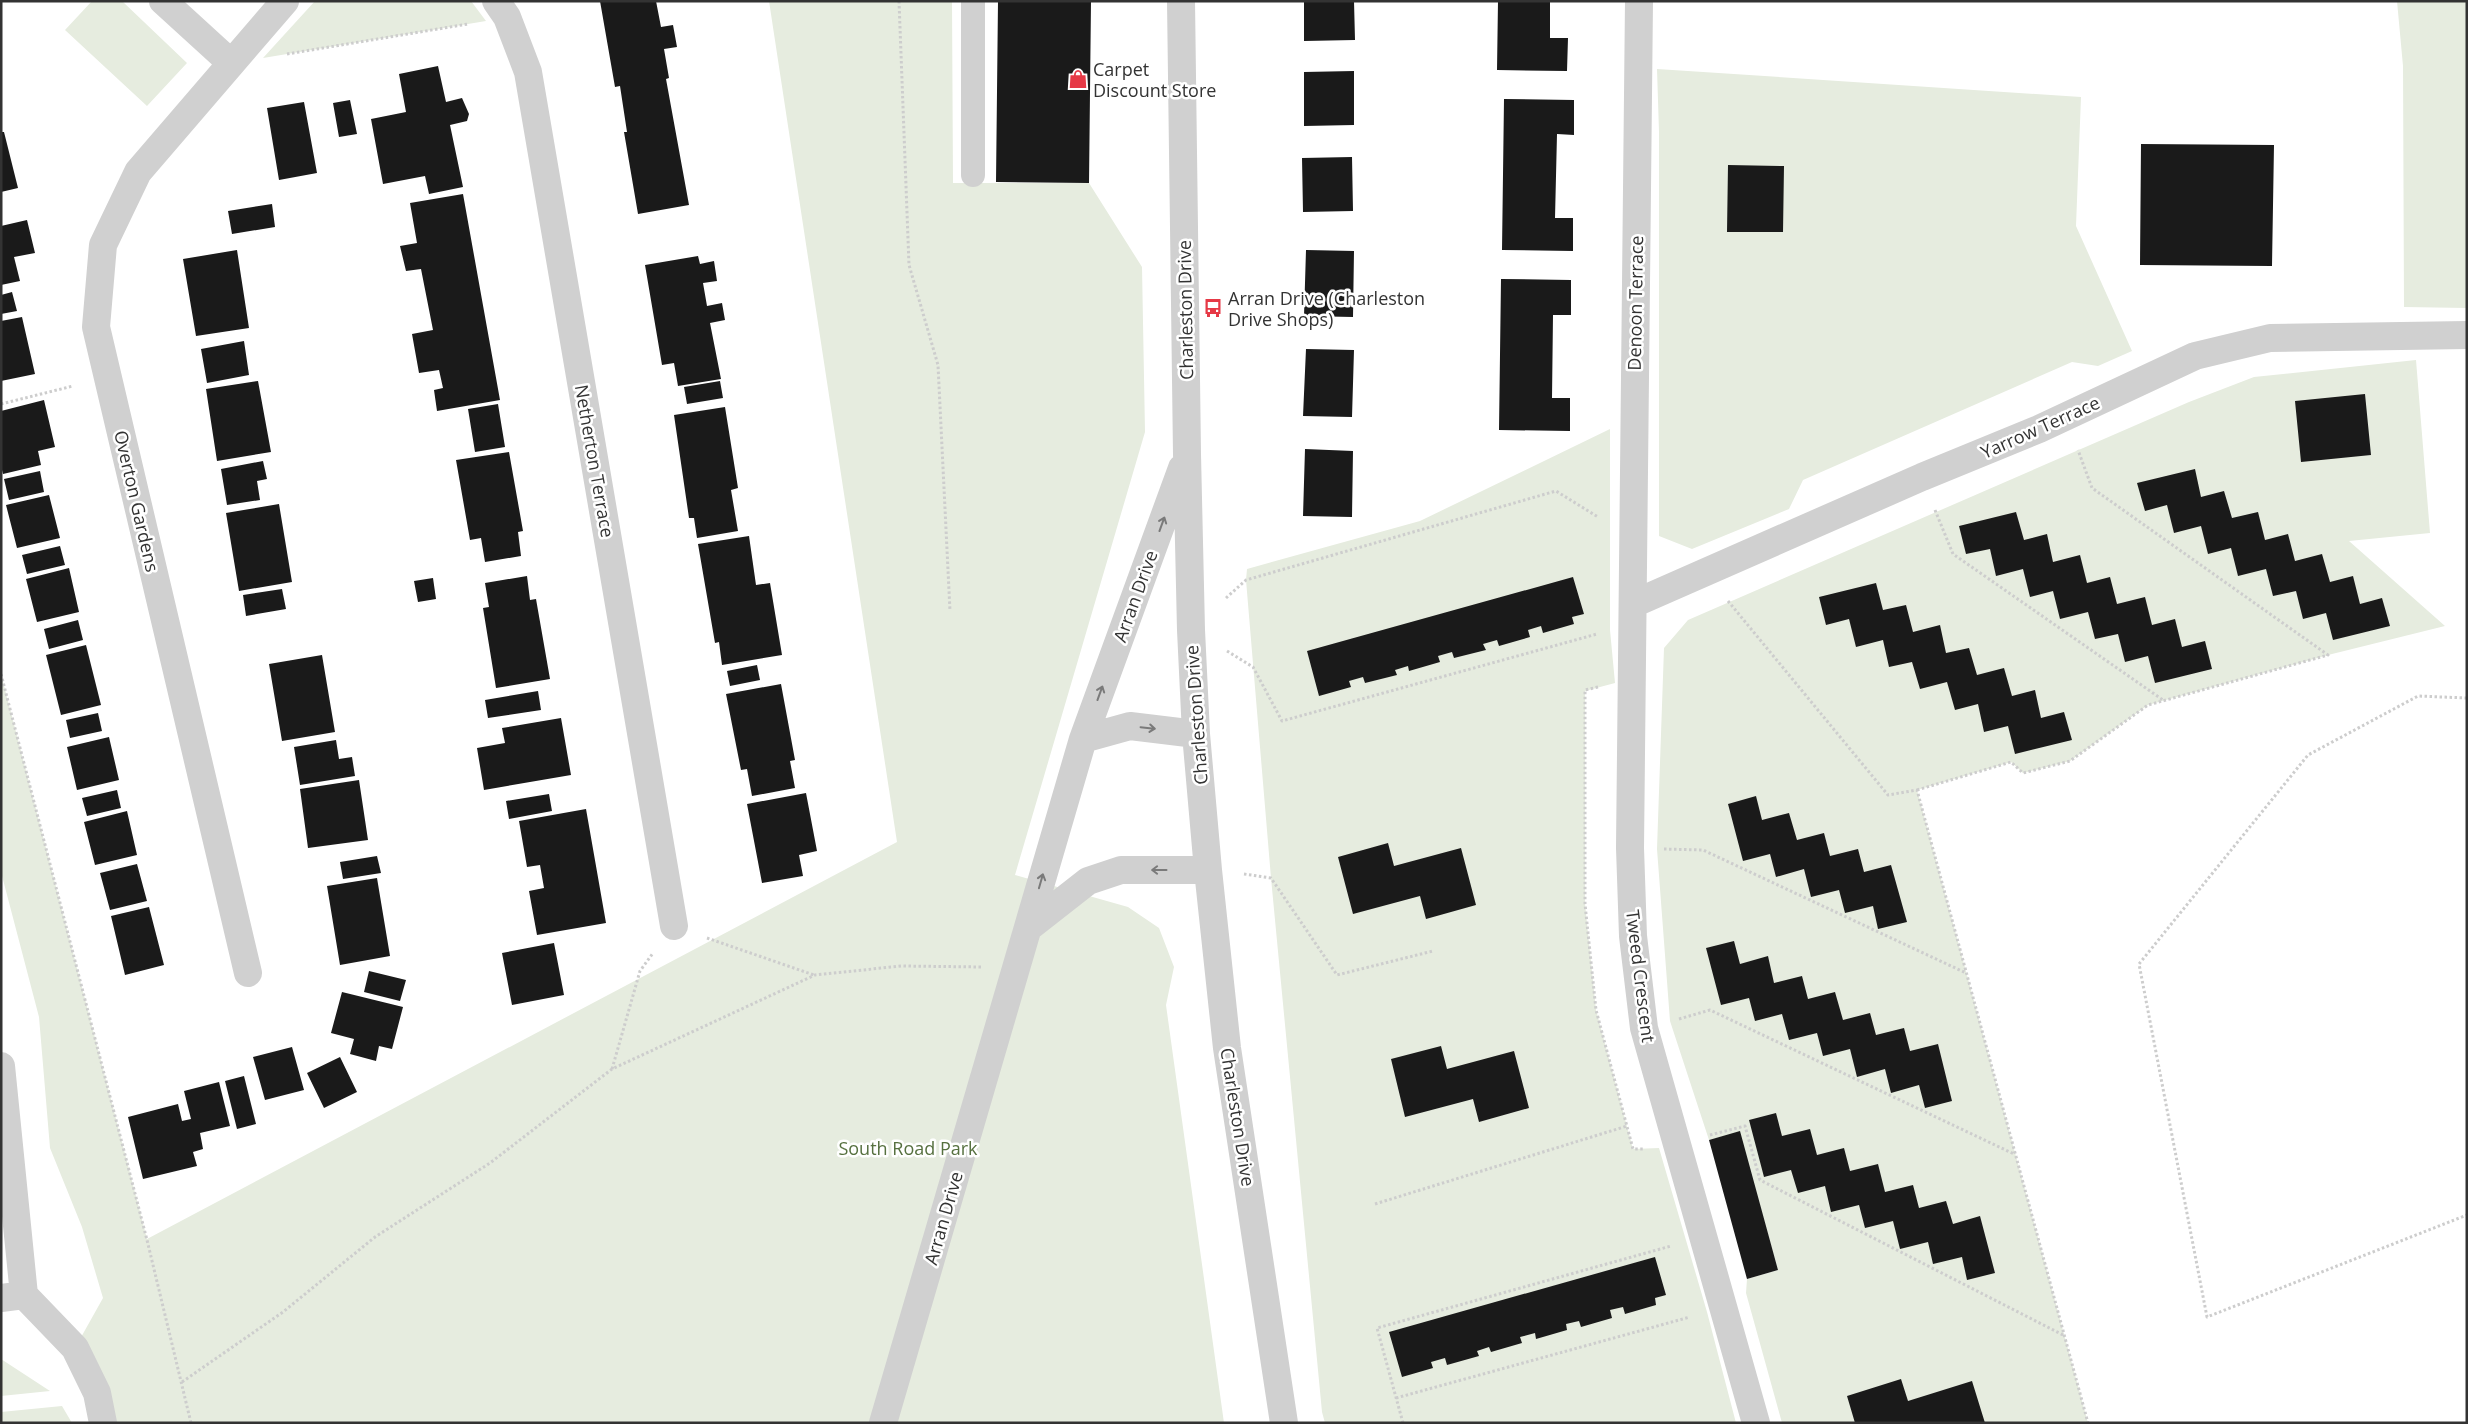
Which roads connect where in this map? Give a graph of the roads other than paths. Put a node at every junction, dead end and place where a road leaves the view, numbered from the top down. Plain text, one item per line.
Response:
1 (163, 1) edge
2 (285, 1) edge
3 (973, 1) edge
4 (1180, 1) edge
5 (1640, 1) edge
6 (501, 9) edge
7 (231, 63) junction
8 (973, 175) dead end
9 (2467, 335) edge
10 (1187, 454) junction
11 (1633, 604) junction
12 (1196, 734) junction
13 (1083, 739) junction
14 (1208, 870) junction
15 (674, 926) road end
16 (1028, 928) junction
17 (248, 973) dead end
18 (1, 1066) edge
19 (13, 1296) edge
20 (103, 1423) edge
21 (883, 1423) edge
22 (1284, 1423) edge
23 (1756, 1423) edge

1 - 7 street
2 - 7 street, Overton Gardens
3 - 8 lane
4 - 10 street, Charleston Drive
5 - 11 street, Denoon Terrace
6 - 15 street, Netherton Terrace
7 - 17 street, Overton Gardens
9 - 11 street, Yarrow Terrace
10 - 12 street, Charleston Drive
13 -> 10 street, Arran Drive
11 - 23 street, Tweed Crescent
13 -> 12 street
12 - 14 street, Charleston Drive
16 -> 13 street, Arran Drive
14 -> 16 street
14 - 22 street, Charleston Drive
16 - 21 street, Arran Drive
18 - 19 street
19 - 20 street

